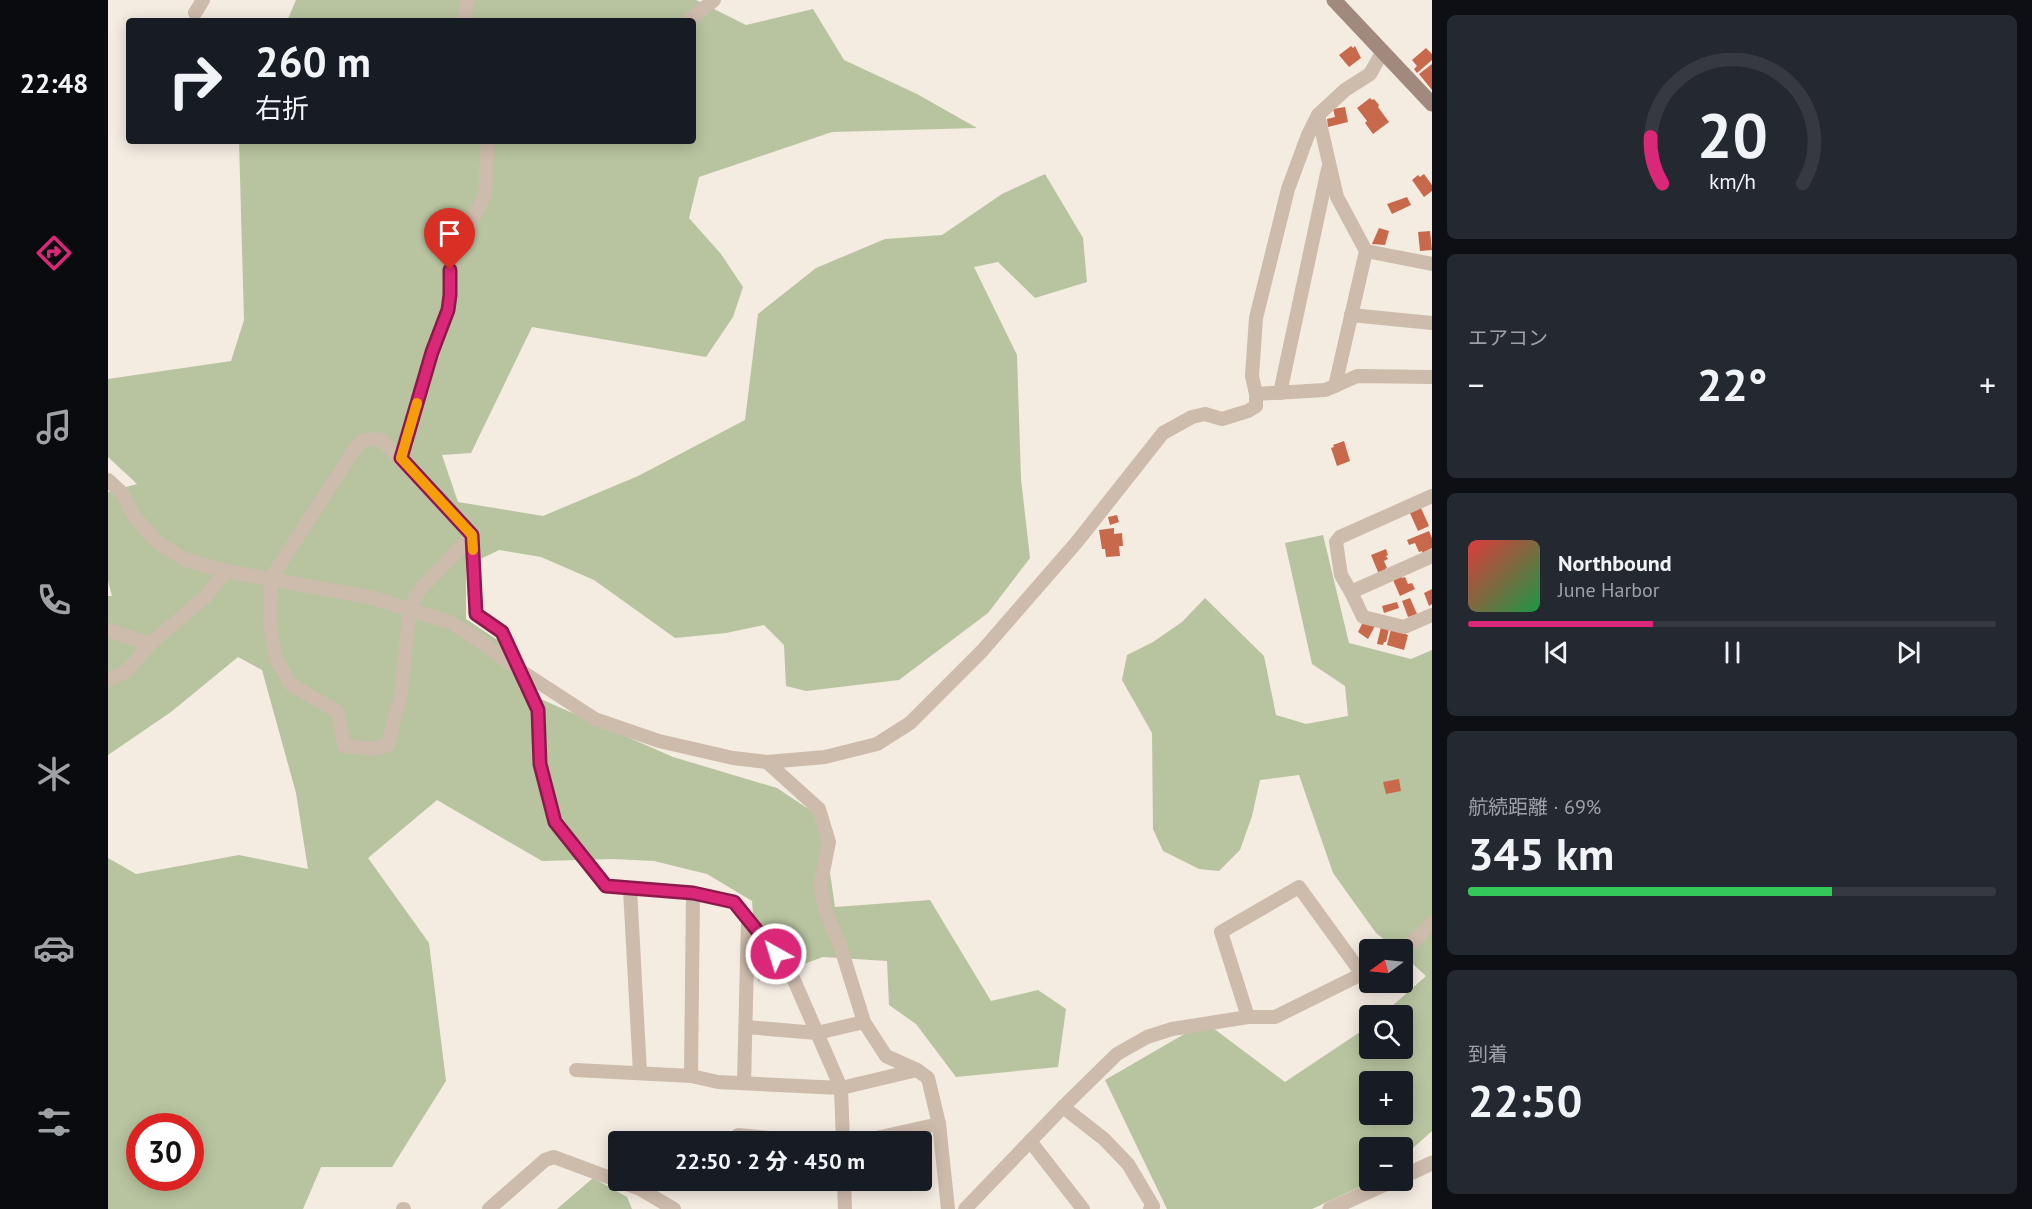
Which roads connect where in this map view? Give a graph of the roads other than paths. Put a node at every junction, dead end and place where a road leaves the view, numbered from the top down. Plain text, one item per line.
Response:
1 (203, 0) edge
2 (468, 0) edge
3 (714, 0) edge
4 (1334, 0) edge
5 (195, 13) dead end
6 (464, 18) edge
7 (692, 18) edge
8 (1383, 51) junction
9 (1432, 104) edge
10 (1317, 115) junction
11 (488, 144) edge
12 (1329, 164) junction
13 (1366, 251) junction
14 (1432, 264) edge
15 (1351, 315) junction
16 (1432, 323) edge
17 (1432, 377) edge
18 (1335, 386) junction
19 (1280, 393) junction
20 (1256, 394) junction
21 (401, 458) junction
22 (108, 480) edge
23 (1432, 496) edge
24 (472, 535) junction
25 (1432, 556) edge
26 (226, 571) junction
27 (271, 578) junction
28 (1351, 592) junction
29 (410, 609) junction
30 (1432, 615) edge
31 (108, 630) edge
32 (150, 644) junction
33 (518, 669) junction
34 (108, 680) edge
35 (767, 762) junction
36 (630, 889) junction
37 (693, 893) junction
38 (748, 920) junction
39 (1432, 923) edge
40 (1413, 941) edge
41 (1359, 963) edge
42 (1359, 975) edge
43 (1248, 1017) junction
44 (864, 1022) junction
45 (746, 1027) junction
46 (817, 1032) junction
47 (576, 1070) dead end
48 (917, 1070) junction
49 (640, 1073) junction
50 (691, 1076) junction
51 (744, 1083) junction
52 (841, 1088) junction
53 (1063, 1107) junction
54 (939, 1124) junction
55 (843, 1131) edge
56 (908, 1131) edge
57 (1030, 1141) junction
58 (1432, 1163) edge
59 (1413, 1172) edge
60 (844, 1191) edge
61 (1370, 1191) edge
62 (489, 1209) edge
63 (674, 1209) edge
64 (845, 1209) edge
65 (948, 1209) edge
66 (965, 1209) edge
67 (1083, 1209) edge
68 (1150, 1209) edge
69 (1330, 1209) edge

1 - 5 street
2 - 6 street
3 - 7 street
4 - 8 main road
8 - 9 main road
8 - 10 street
10 - 12 street
10 - 20 street
11 - 21 street
12 - 13 street
12 - 19 street
13 - 14 street
13 - 15 street
15 - 16 street
15 - 18 street
17 - 18 street
18 - 19 street
19 - 20 street
20 - 35 street
21 - 24 street
21 - 27 street
22 - 26 street
23 - 28 street
24 - 29 street
24 - 33 street
25 - 28 street
26 - 27 street
26 - 32 street
27 - 29 street
27 - 29 street
28 - 30 street
29 - 33 street
31 - 32 street
32 - 34 street
33 - 35 street
33 - 36 street
35 - 44 street
36 - 37 street
36 - 49 street
37 - 38 street
37 - 50 street
38 - 45 street
38 - 46 street
39 - 40 street
41 - 43 street
42 - 43 street
43 - 53 street
44 - 46 street
44 - 48 street
45 - 46 street
45 - 51 street
46 - 52 street
47 - 49 street
48 - 52 street
48 - 54 street
49 - 50 street
50 - 51 street
51 - 52 street
52 - 55 street
53 - 57 street
53 - 68 street
54 - 56 street
54 - 65 street
57 - 66 street
57 - 67 street
58 - 59 street
60 - 64 street
61 - 69 street
62 - 63 street

